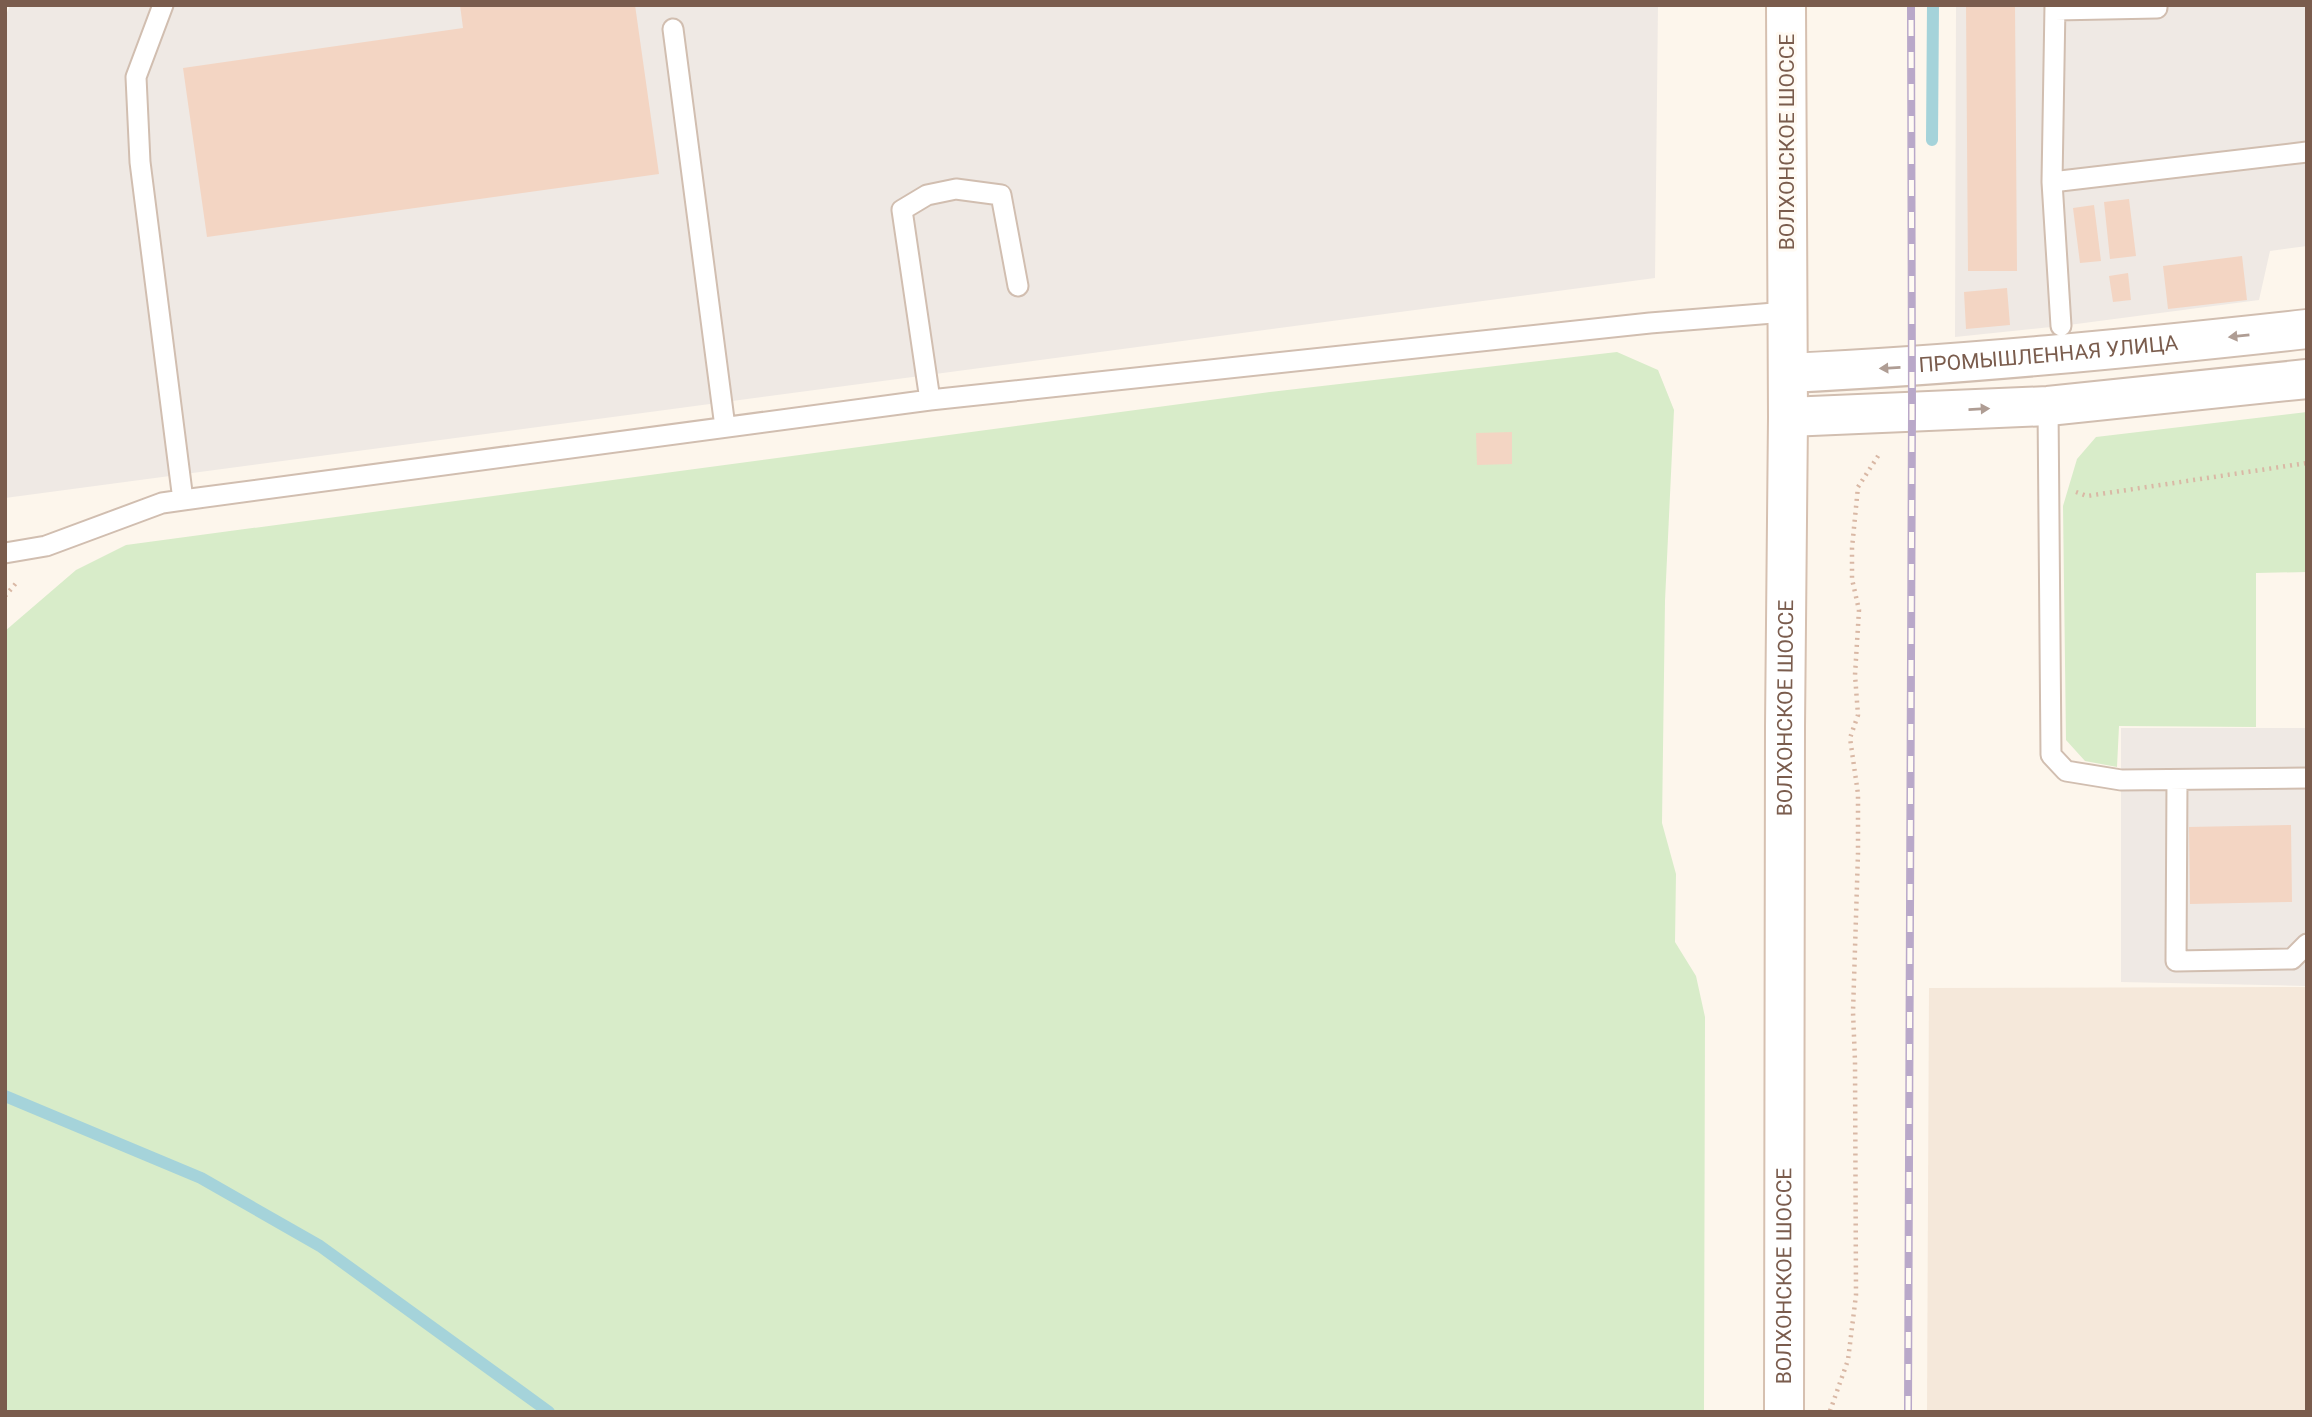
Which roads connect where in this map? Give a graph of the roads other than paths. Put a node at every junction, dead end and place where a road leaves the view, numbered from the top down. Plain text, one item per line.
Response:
1 (163, 5) edge
2 (1786, 5) edge
3 (2157, 5) edge
4 (2055, 7) edge
5 (673, 29) dead end
6 (2307, 152) edge
7 (2052, 181) junction
8 (1018, 286) dead end
9 (1787, 312) junction
10 (2061, 326) dead end
11 (2307, 329) edge
12 (1788, 373) junction
13 (2307, 379) edge
14 (930, 400) junction
15 (2048, 406) junction
16 (1788, 417) junction
17 (725, 427) junction
18 (183, 500) junction
19 (5, 553) edge
20 (2307, 778) edge
21 (2177, 780) junction
22 (2307, 944) edge
23 (1784, 1412) edge

1 - 18 lane
2 - 9 main road, ВОЛХОНСКОЕ ШОССЕ
3 - 4 lane
4 - 7 lane
5 - 17 lane
6 - 7 lane
7 - 10 lane
8 - 14 lane
9 - 12 main road, ВОЛХОНСКОЕ ШОССЕ
9 - 14 lane
11 -> 12 main road, ПРОМЫШЛЕННАЯ УЛИЦА
12 - 16 main road, ВОЛХОНСКОЕ ШОССЕ
13 - 15 main road
14 - 17 lane
16 -> 15 main road
15 - 21 lane
16 - 23 main road, ВОЛХОНСКОЕ ШОССЕ
17 - 18 lane
18 - 19 lane
20 - 21 lane
21 - 22 lane

